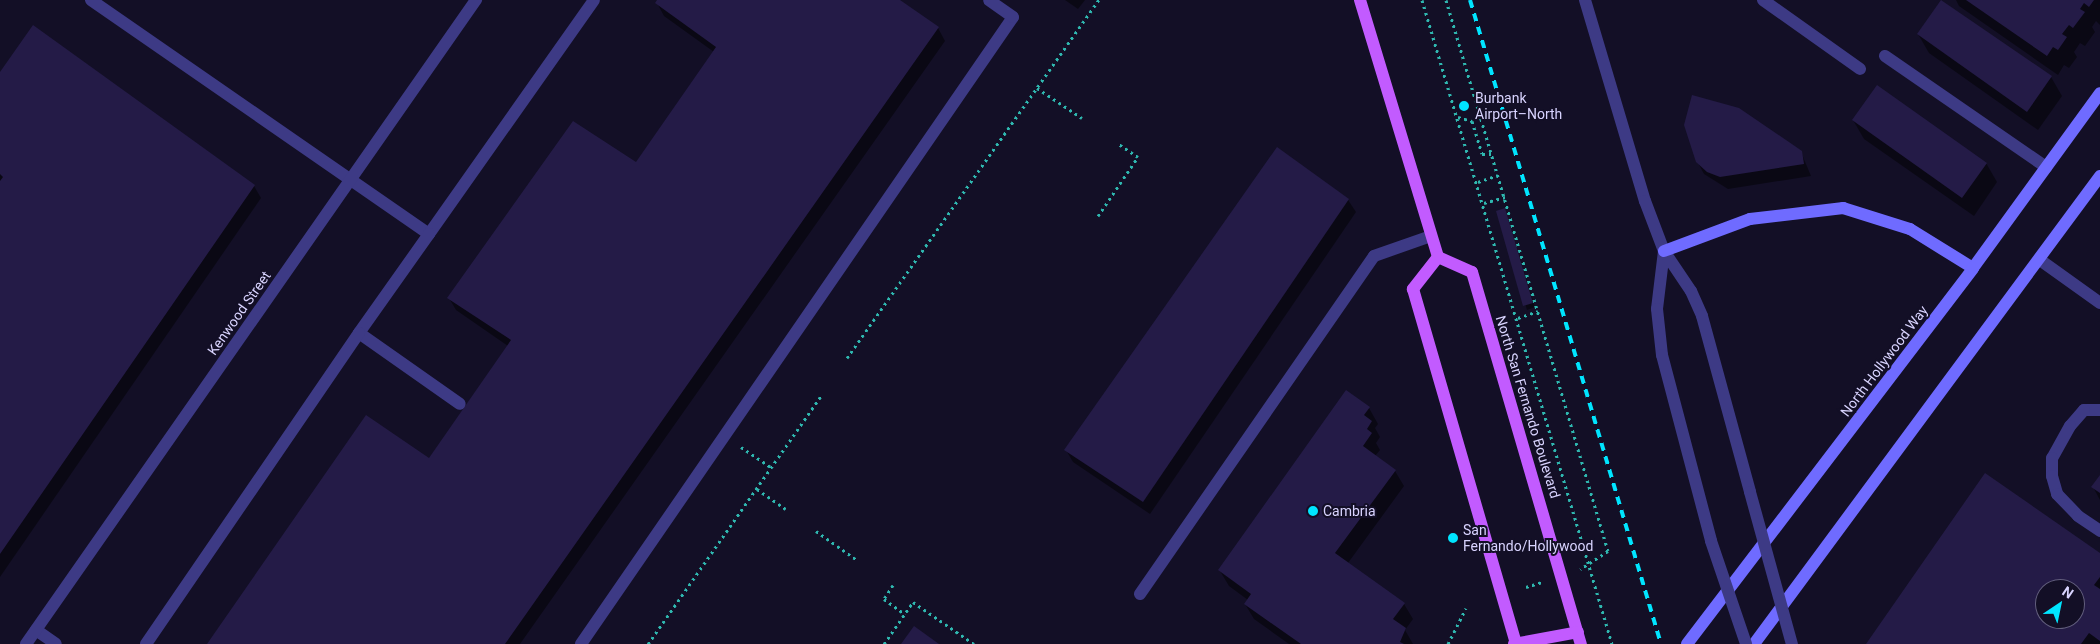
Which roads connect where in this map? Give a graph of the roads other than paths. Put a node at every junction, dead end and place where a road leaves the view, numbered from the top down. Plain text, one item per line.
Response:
1 (92, 0) edge
2 (476, 0) edge
3 (594, 0) edge
4 (989, 0) edge
5 (1360, 0) edge
6 (1585, 0) edge
7 (1763, 0) edge
8 (1885, 56) dead end
9 (1860, 69) dead end
10 (2100, 93) edge
11 (2046, 167) junction
12 (2100, 176) edge
13 (350, 180) junction
14 (429, 234) junction
15 (1431, 236) junction
16 (1664, 251) junction
17 (1438, 258) junction
18 (2040, 260) junction
19 (1973, 268) junction
20 (2100, 303) edge
21 (359, 333) junction
22 (460, 404) dead end
23 (2100, 410) edge
24 (2100, 531) edge
25 (1140, 594) dead end
26 (36, 630) junction
27 (1580, 638) edge
28 (26, 644) edge
29 (56, 644) edge
30 (146, 644) edge
31 (581, 644) edge
32 (1515, 644) edge
33 (1567, 644) edge
34 (1687, 644) edge
35 (1746, 644) edge
36 (1754, 644) edge
37 (1792, 644) edge

1 - 13 street
2 - 13 street, Kenwood Street
3 - 14 street
4 - 31 street
5 - 15 main road
6 - 16 street
7 - 9 street
8 - 11 street
10 - 11 main road, North Hollywood Way
11 - 19 main road, North Hollywood Way
12 - 18 main road
13 - 14 street
13 - 26 street, Kenwood Street
14 - 21 street
15 - 17 main road
15 - 25 street
16 - 19 main road
16 - 35 street, bridge
16 - 37 street, bridge
17 - 27 main road, North San Fernando Boulevard
17 - 32 main road
18 - 20 street
18 - 36 main road
19 - 34 main road, North Hollywood Way
21 - 22 street
21 - 30 street
23 - 24 street
26 - 28 street, Kenwood Street
26 - 29 street
27 - 32 main road
27 - 33 main road

